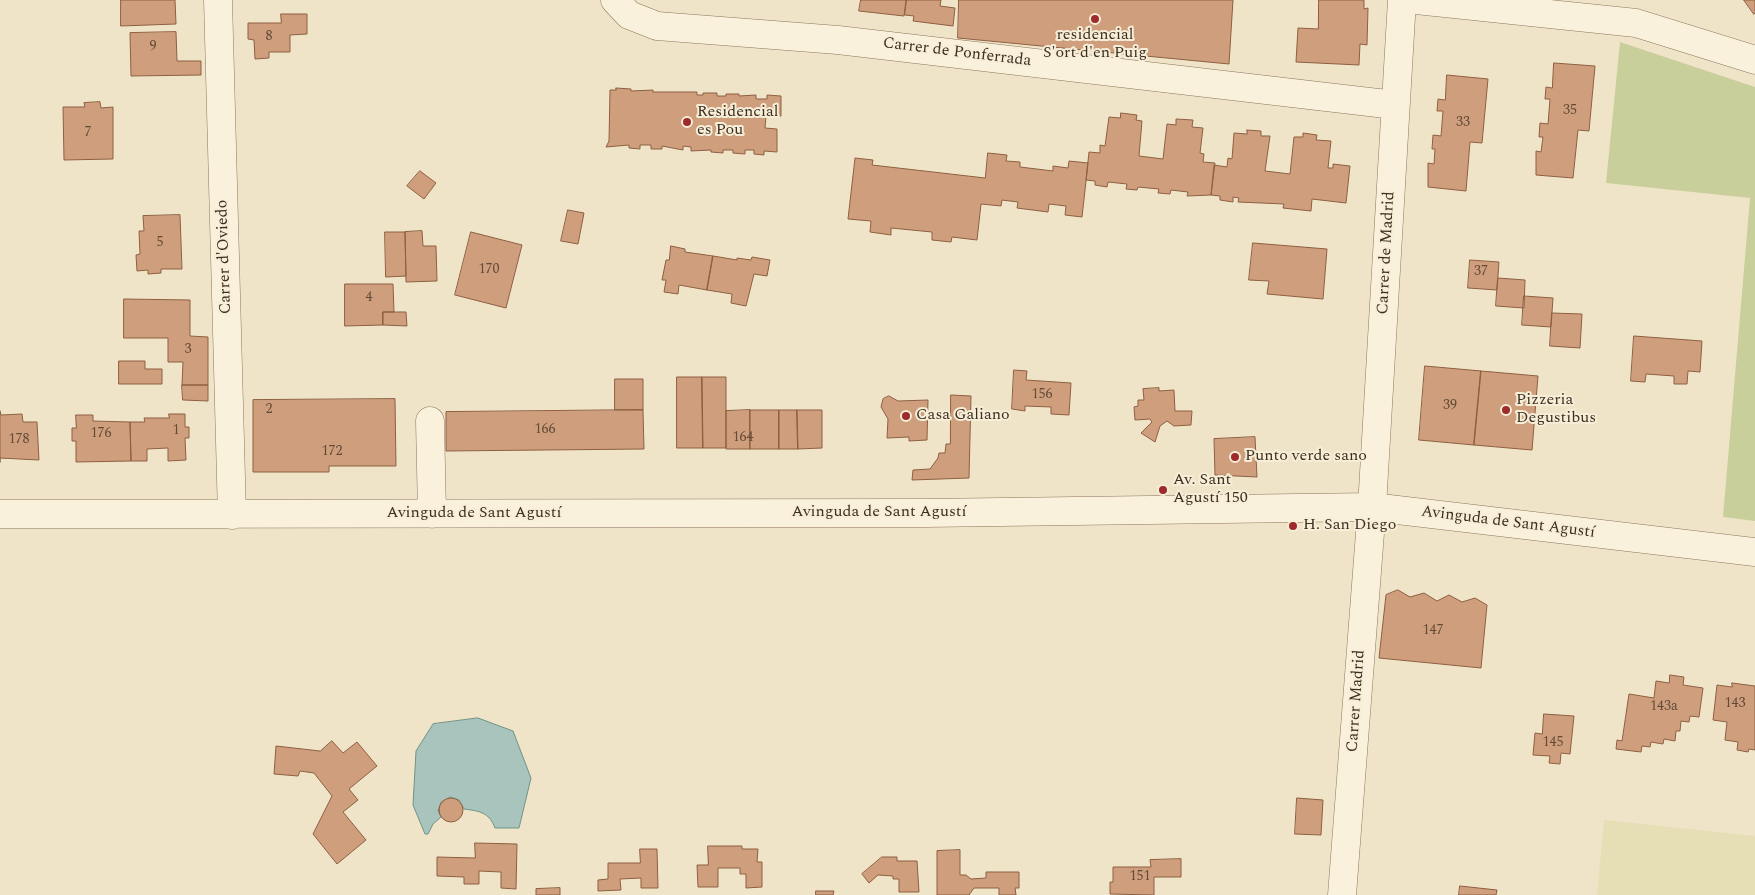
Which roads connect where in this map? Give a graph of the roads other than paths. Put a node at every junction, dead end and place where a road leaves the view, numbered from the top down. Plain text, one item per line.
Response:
1 (218, 0) edge
2 (615, 0) edge
3 (1402, 0) edge
4 (1416, 0) edge
5 (1755, 60) edge
6 (1395, 105) junction
7 (430, 421) dead end
8 (1372, 507) junction
9 (0, 514) edge
10 (432, 514) junction
11 (232, 515) junction
12 (1755, 552) edge
13 (1342, 895) edge

1 - 11 street, Carrer d'Oviedo
2 - 6 street, Carrer de Ponferrada
3 - 6 street, Carrer de Madrid
4 - 5 street
6 - 8 street, Carrer de Madrid
7 - 10 street
8 - 10 street, Avinguda de Sant Agustí
8 - 12 street, Avinguda de Sant Agustí
8 - 13 street, Carrer Madrid
9 - 11 street, Avinguda de Sant Agustí
10 - 11 street, Avinguda de Sant Agustí

